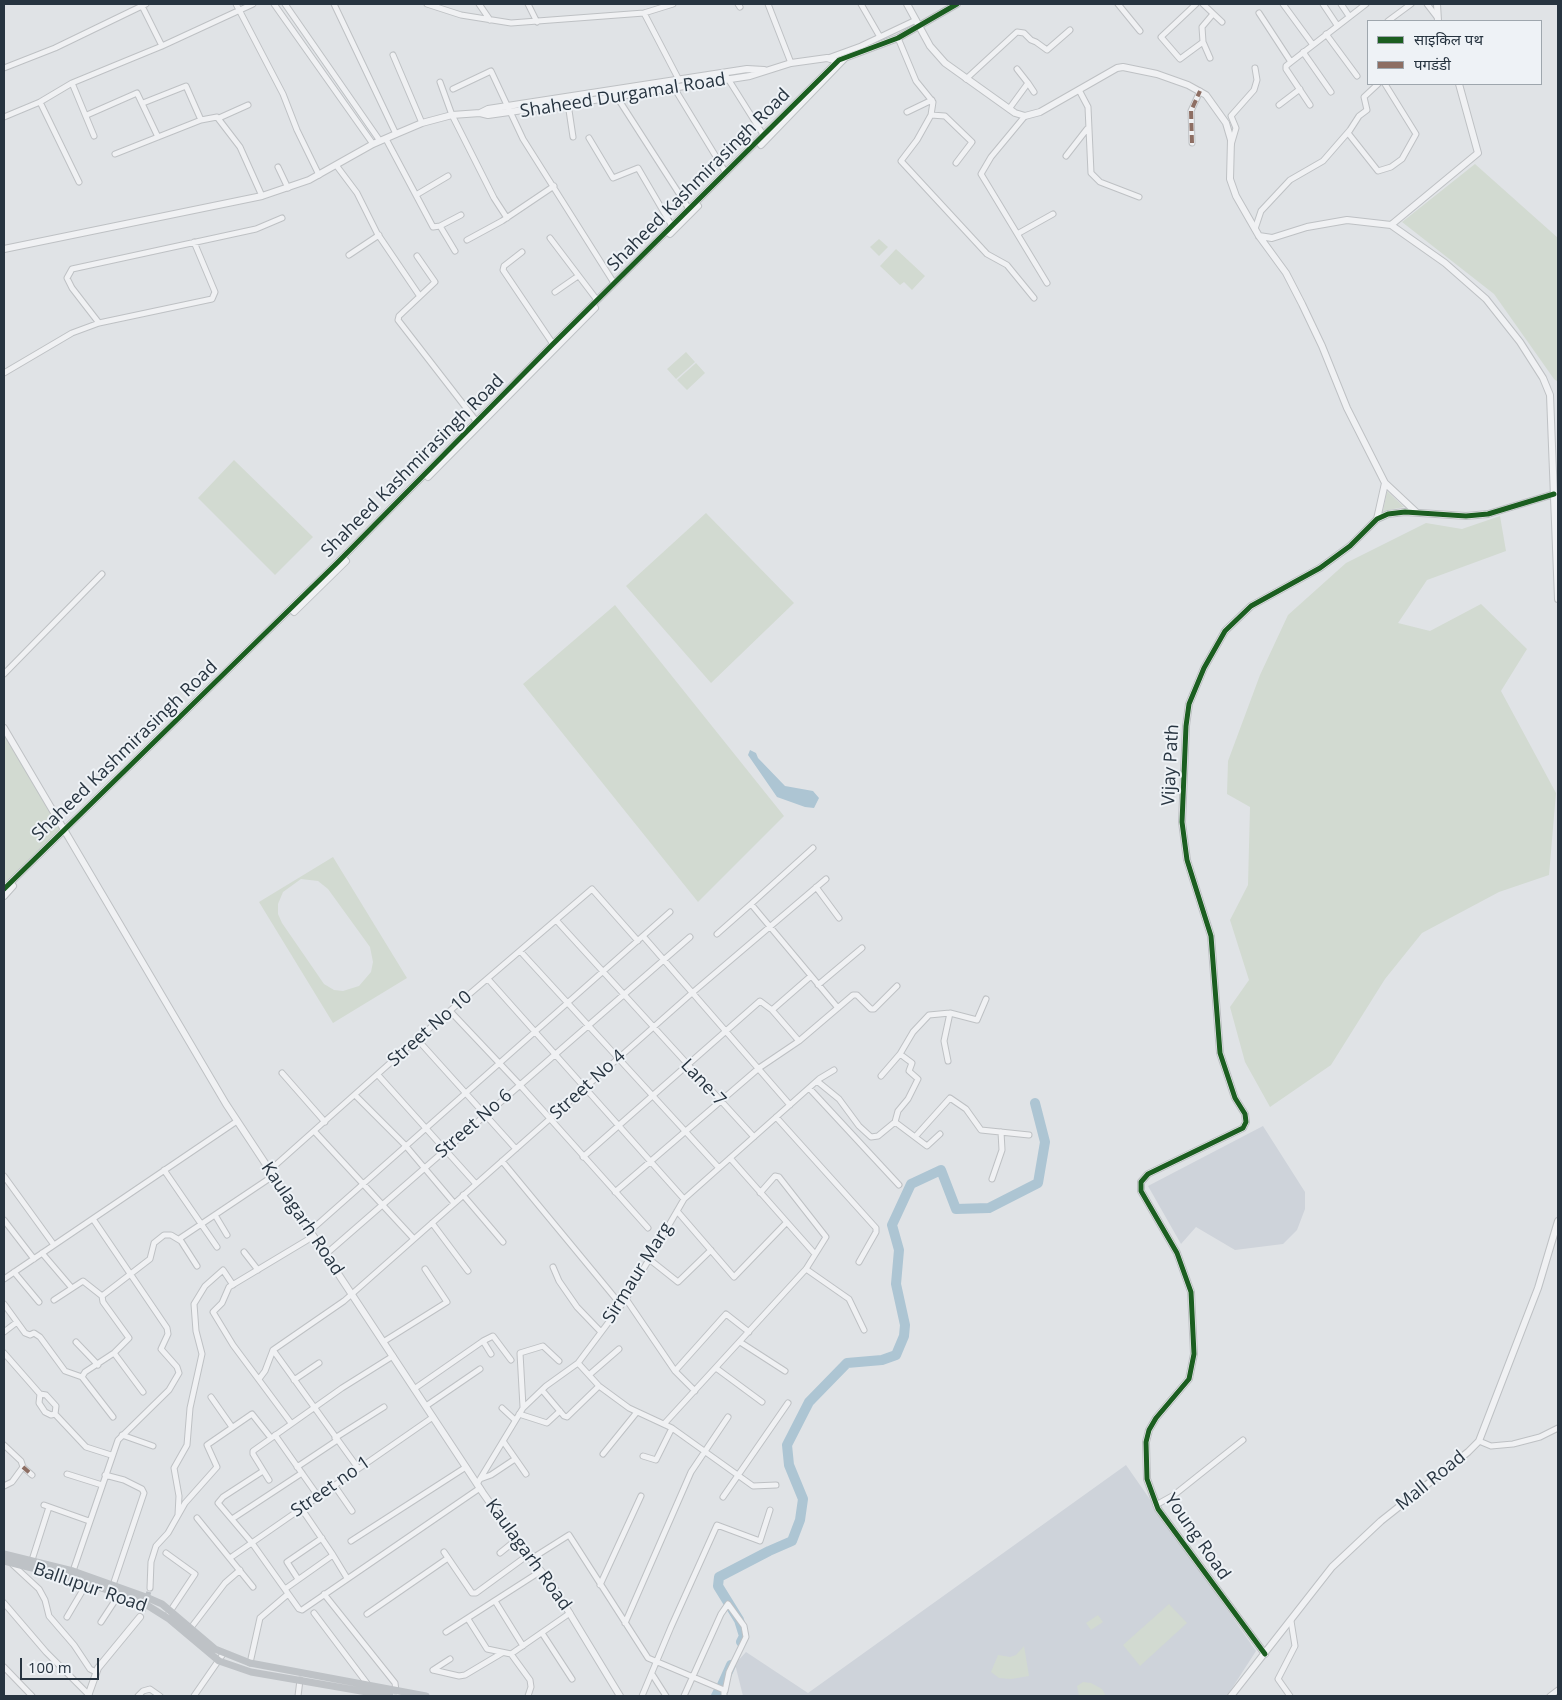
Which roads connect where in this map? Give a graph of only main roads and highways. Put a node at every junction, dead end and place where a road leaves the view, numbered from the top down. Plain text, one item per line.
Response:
1 (4, 1554) edge
2 (4, 1562) edge
3 (112, 1588) junction
4 (188, 1631) junction
5 (221, 1657) junction
6 (393, 1694) edge
7 (426, 1696) edge

1 - 3 main road, Ballupur Road
2 - 3 main road, Ballupur Road
3 - 4 main road, Ballupur Road
4 - 5 main road, Ballupur Road
4 - 5 main road, Ballupur Road
5 - 6 main road
5 - 6 main road
6 - 7 main road

